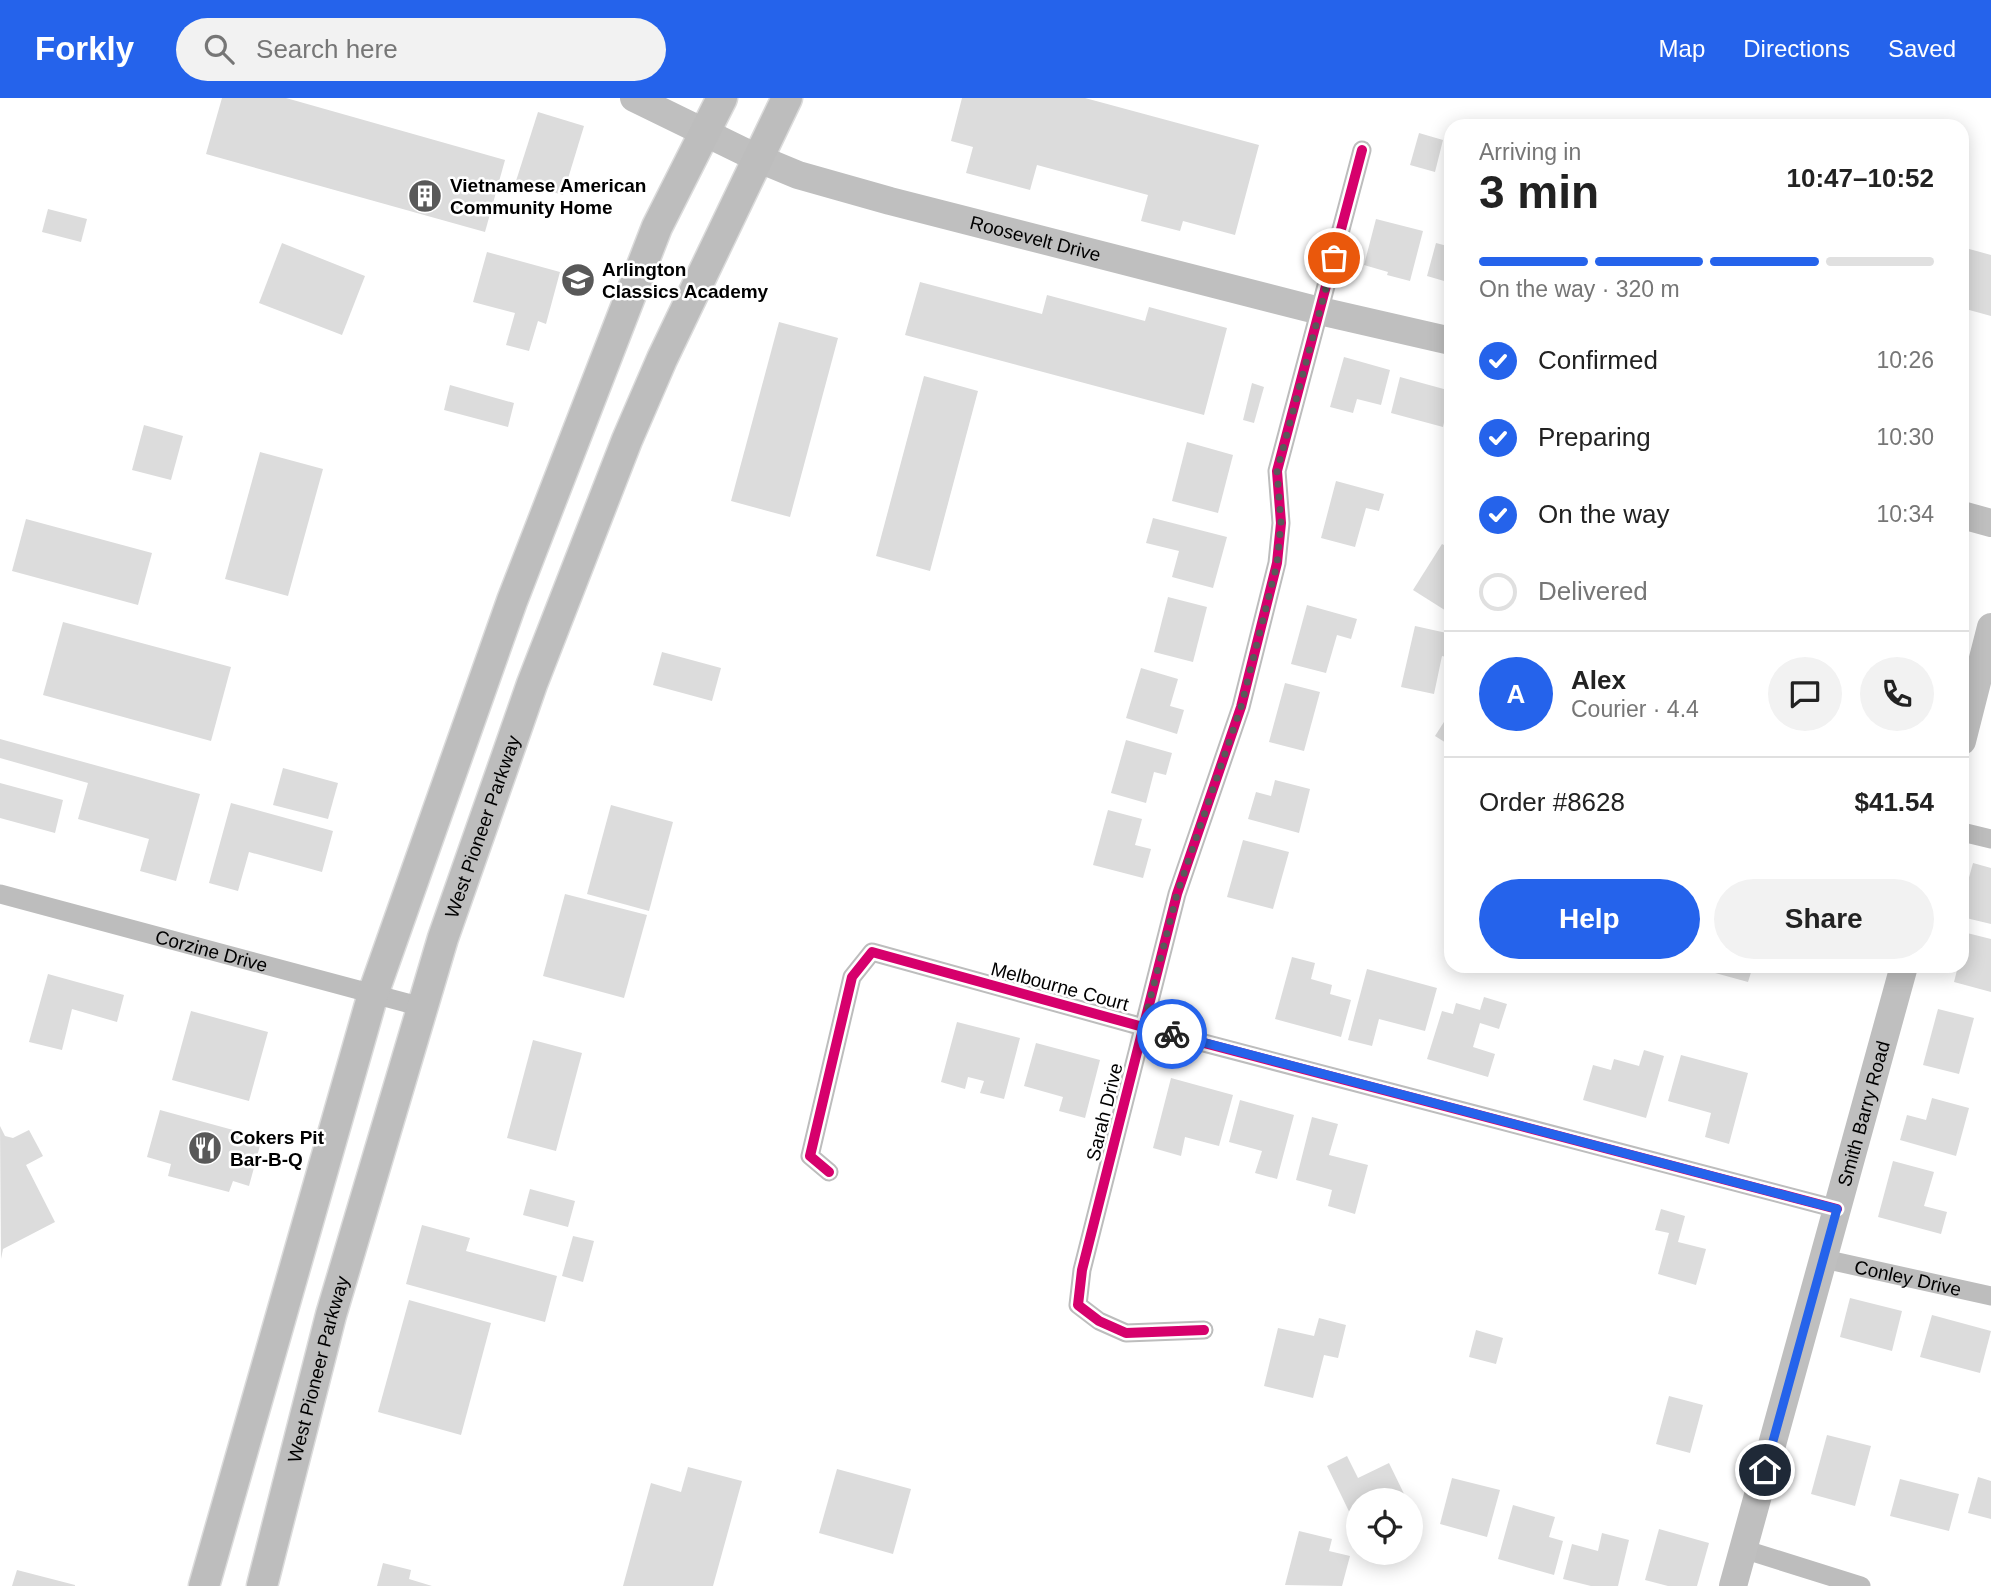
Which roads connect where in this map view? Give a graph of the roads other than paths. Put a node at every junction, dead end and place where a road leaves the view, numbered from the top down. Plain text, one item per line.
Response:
1 (634, 98) edge
2 (722, 98) edge
3 (787, 98) edge
4 (705, 132) junction
5 (1362, 150) dead end
6 (757, 158) junction
7 (1320, 312) junction
8 (1444, 339) edge
9 (1969, 517) edge
10 (1991, 523) edge
11 (1991, 627) edge
12 (1969, 713) edge
13 (1969, 834) edge
14 (1991, 839) edge
15 (0, 894) edge
16 (1902, 973) edge
17 (373, 993) junction
18 (422, 1007) junction
19 (1143, 1027) junction
20 (830, 1172) dead end
21 (1837, 1209) junction
22 (1824, 1259) junction
23 (1991, 1296) edge
24 (1203, 1331) dead end
25 (1743, 1549) junction
26 (204, 1586) edge
27 (262, 1586) edge
28 (1733, 1586) edge
29 (1861, 1586) edge

1 - 4 street, Roosevelt Drive
2 - 4 main road
3 - 6 main road, West Pioneer Parkway
4 - 6 street, Roosevelt Drive
4 - 17 main road
5 - 7 street, Sarah Drive
6 - 7 street, Roosevelt Drive
6 - 18 main road, West Pioneer Parkway
7 - 8 street, Roosevelt Drive
7 - 19 street, Sarah Drive
9 - 10 street
11 - 12 street
13 - 14 street
15 - 17 street, Corzine Drive
16 - 21 street, Smith Barry Road
17 - 18 street, Corzine Drive
17 - 26 main road
18 - 27 main road, West Pioneer Parkway
19 - 20 street, Melbourne Court
19 - 21 street, Melbourne Court
19 - 24 street, Sarah Drive
21 - 22 street, Smith Barry Road
22 - 23 street, Conley Drive
22 - 25 street, Smith Barry Road
25 - 28 street, Smith Barry Road
25 - 29 street

